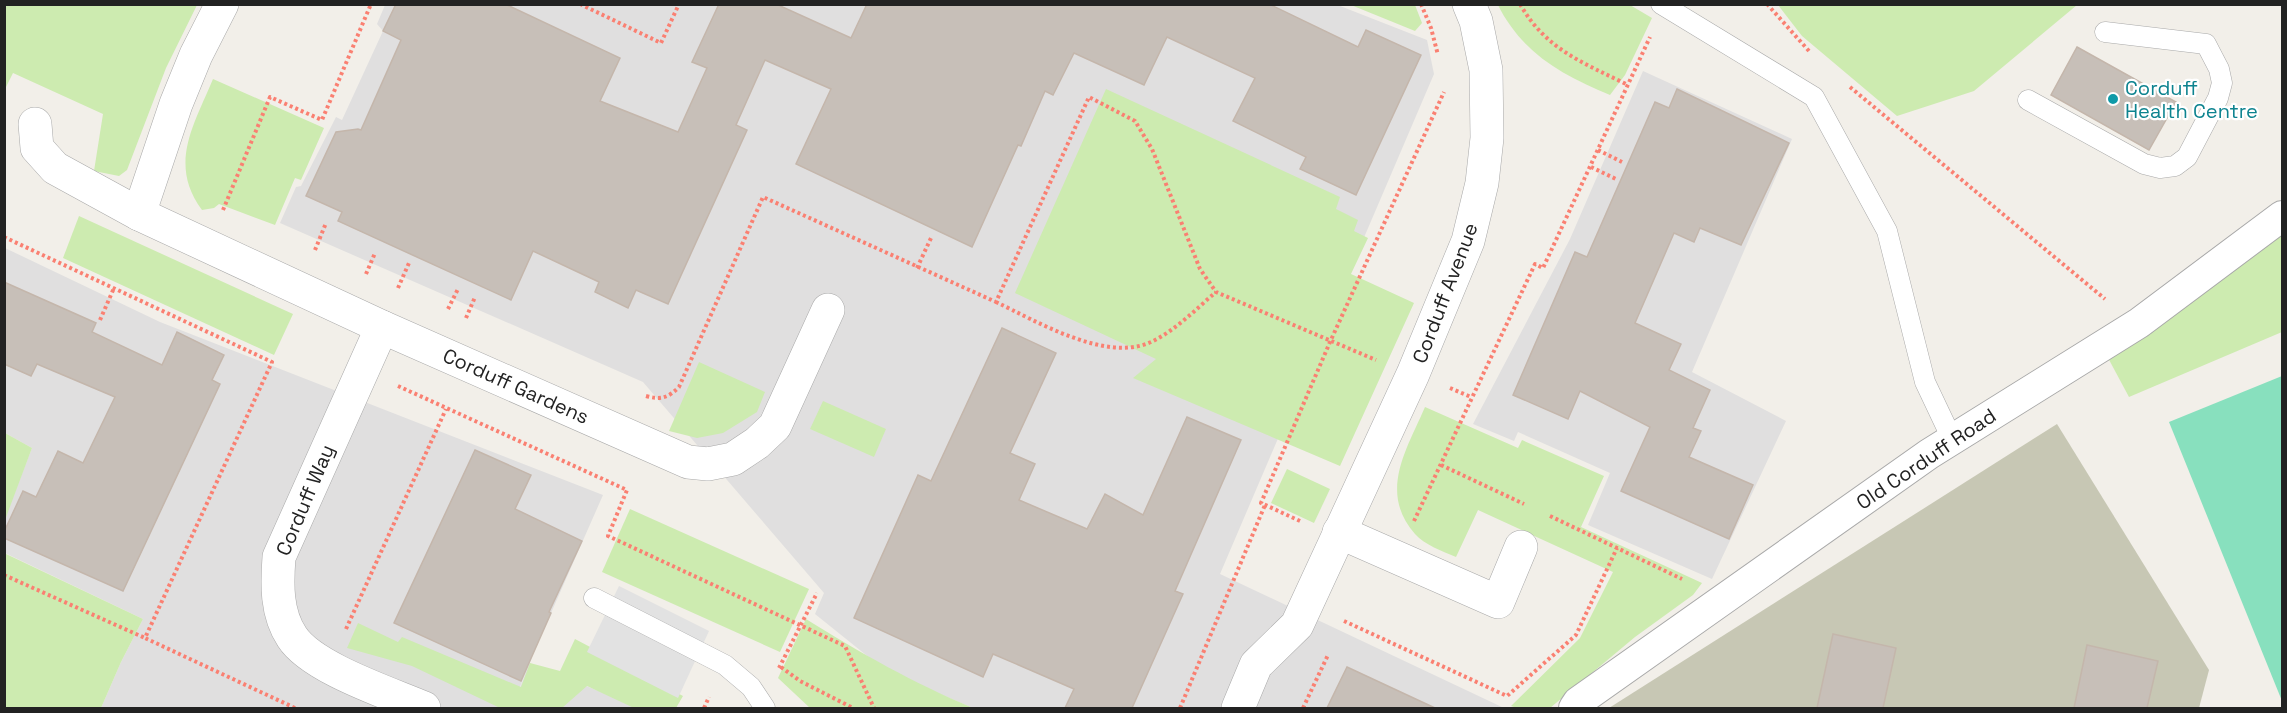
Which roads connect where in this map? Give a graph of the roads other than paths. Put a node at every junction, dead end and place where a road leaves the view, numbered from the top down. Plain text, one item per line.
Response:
1 (222, 4) edge
2 (1469, 4) edge
3 (1663, 5) edge
4 (2105, 32) dead end
5 (2028, 100) dead end
6 (35, 124) dead end
7 (139, 214) junction
8 (2283, 216) edge
9 (828, 310) dead end
10 (382, 327) junction
11 (1952, 440) junction
12 (1338, 535) junction
13 (1521, 547) dead end
14 (594, 598) dead end
15 (761, 701) edge
16 (424, 708) edge
17 (1238, 708) edge
18 (1574, 708) edge

1 - 7 street
2 - 12 street, Corduff Avenue
3 - 11 lane
4 - 5 lane
6 - 7 street, Corduff Gardens
7 - 10 street, Corduff Gardens
8 - 11 street, Old Corduff Road
9 - 10 street, Corduff Gardens
10 - 16 street, Corduff Way
11 - 18 street, Old Corduff Road
12 - 13 street
12 - 17 street, Corduff Avenue
14 - 15 lane

